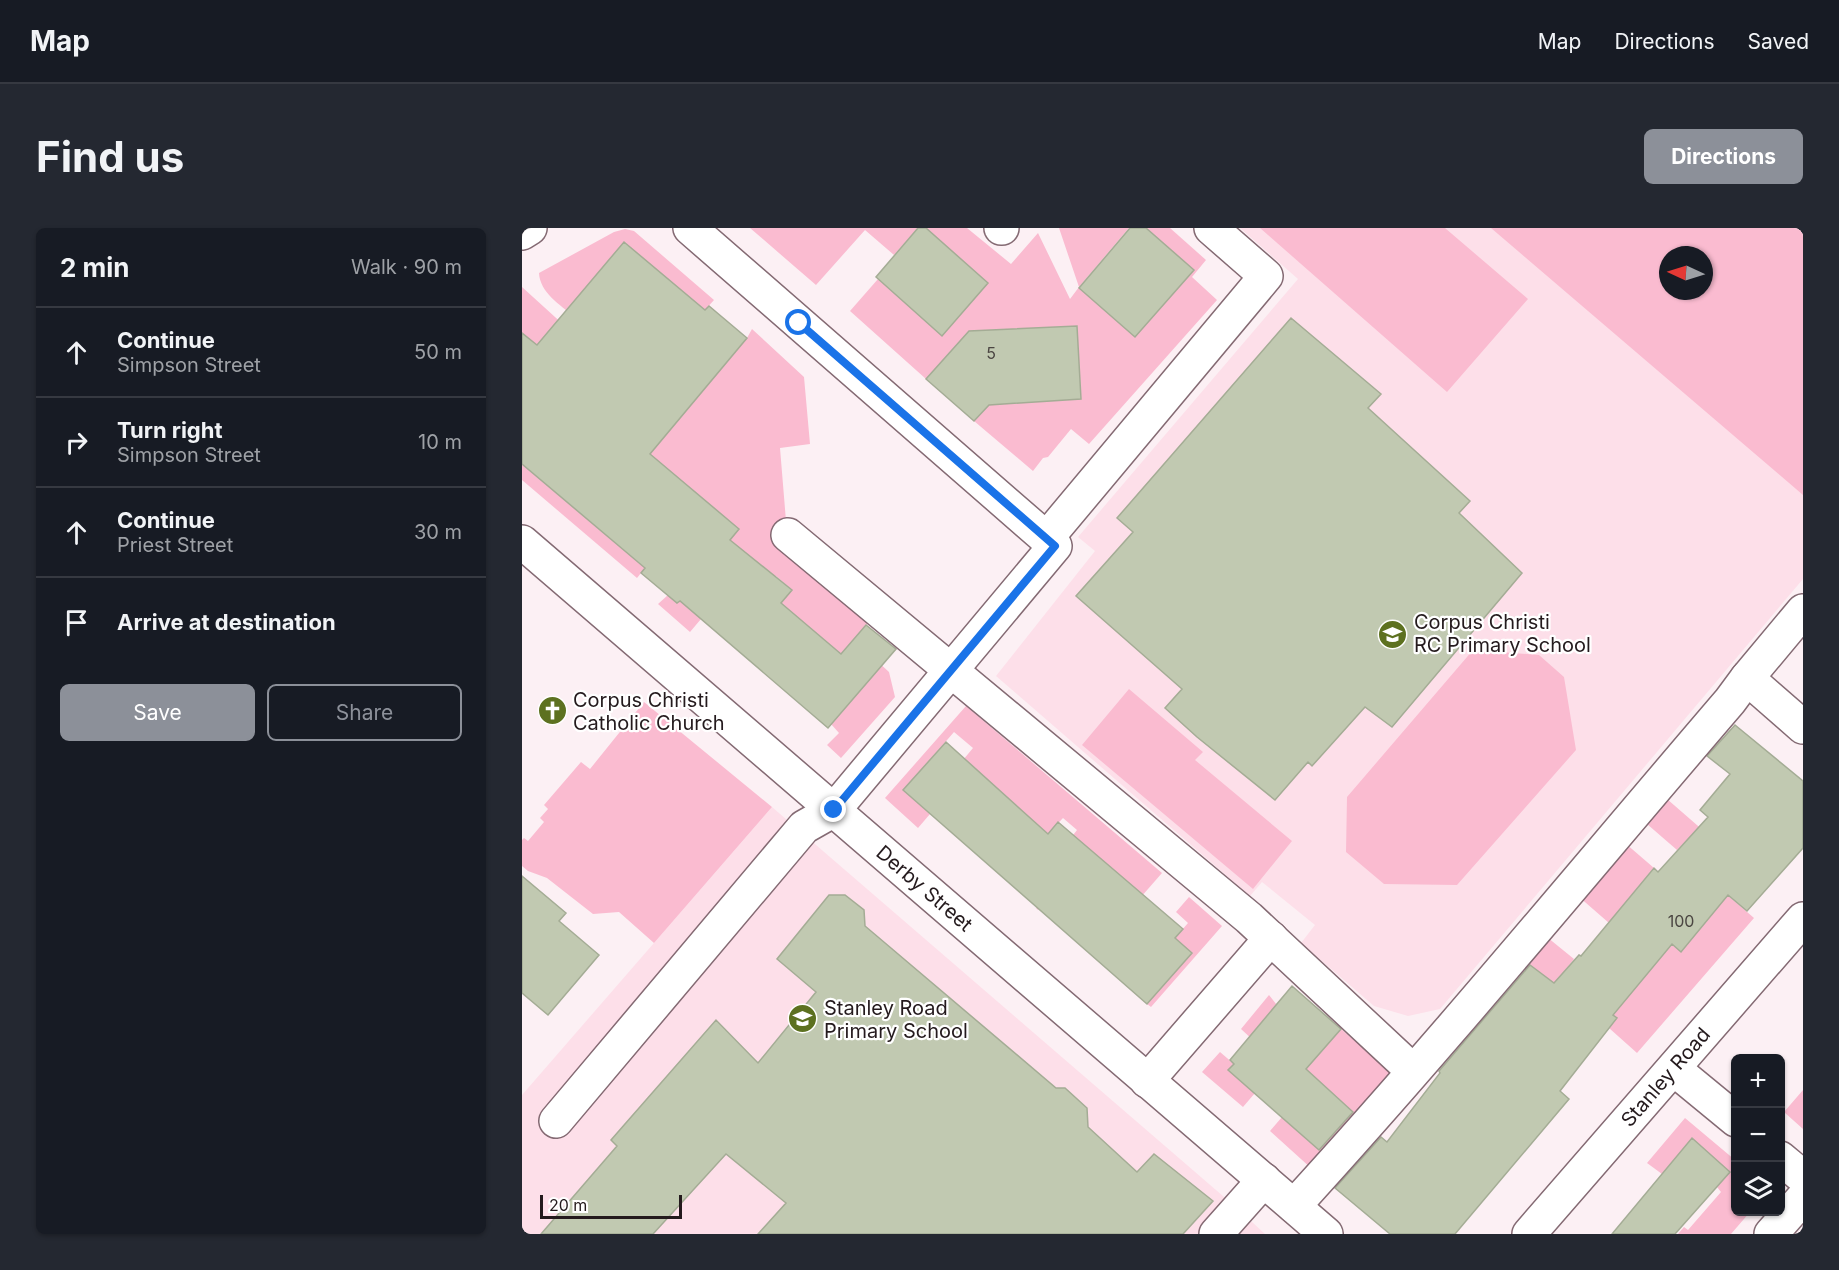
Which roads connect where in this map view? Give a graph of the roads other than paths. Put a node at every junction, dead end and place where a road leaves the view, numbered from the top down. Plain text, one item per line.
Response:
1 (530, 228) edge
2 (690, 228) edge
3 (1211, 228) edge
4 (522, 233) edge
5 (788, 535) dead end
6 (1046, 539) junction
7 (522, 542) edge
8 (1803, 611) edge
9 (951, 670) junction
10 (1747, 678) junction
11 (1803, 726) edge
12 (834, 810) junction
13 (1803, 920) edge
14 (1271, 938) junction
15 (1674, 1069) junction
16 (1413, 1071) junction
17 (1147, 1081) junction
18 (1731, 1116) edge
19 (556, 1122) dead end
20 (1785, 1162) edge
21 (1803, 1177) edge
22 (1264, 1180) junction
23 (1803, 1198) edge
24 (1306, 1223) edge
25 (1216, 1234) edge
26 (1529, 1234) edge
27 (1771, 1234) edge

1 - 4 street
2 - 6 street
3 - 6 street
5 - 9 street
6 - 9 street
7 - 12 street, Derby Street
8 - 10 street
9 - 12 street
9 - 14 street
10 - 11 street
10 - 16 street
12 - 17 street, Derby Street
12 - 19 street
13 - 15 street, Stanley Road
14 - 16 street
14 - 17 street
15 - 18 street
15 - 26 street, Stanley Road
16 - 24 street
17 - 22 street, Derby Street
20 - 21 street
22 - 24 street, Derby Street
22 - 25 street
23 - 27 street

